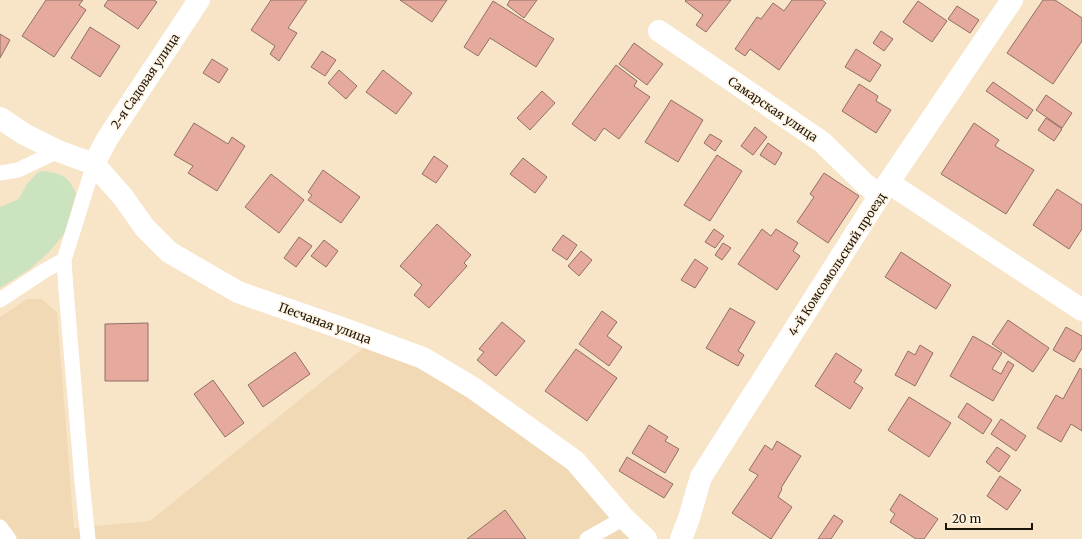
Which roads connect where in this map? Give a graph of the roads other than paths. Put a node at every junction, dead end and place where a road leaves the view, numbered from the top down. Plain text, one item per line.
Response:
1 (199, 0) edge
2 (1012, 0) edge
3 (659, 31) dead end
4 (0, 118) edge
5 (58, 151) junction
6 (94, 164) junction
7 (0, 173) edge
8 (885, 189) junction
9 (64, 260) junction
10 (0, 300) edge
11 (1081, 307) edge
12 (624, 518) junction
13 (0, 527) edge
14 (9, 539) edge
15 (88, 539) edge
16 (587, 539) edge
17 (646, 539) edge
18 (681, 539) edge

1 - 6 street, 2-я Садовая улица
2 - 8 street, 4-й Комсомольский проезд
3 - 8 street, Самарская улица
4 - 5 street, Песчаная улица
5 - 6 street, Песчаная улица
5 - 7 lane
6 - 9 lane
6 - 12 street, Песчаная улица
8 - 11 street, Самарская улица
8 - 18 street, 4-й Комсомольский проезд
9 - 10 lane
9 - 15 lane
12 - 16 lane
12 - 17 street, Песчаная улица
13 - 14 lane

